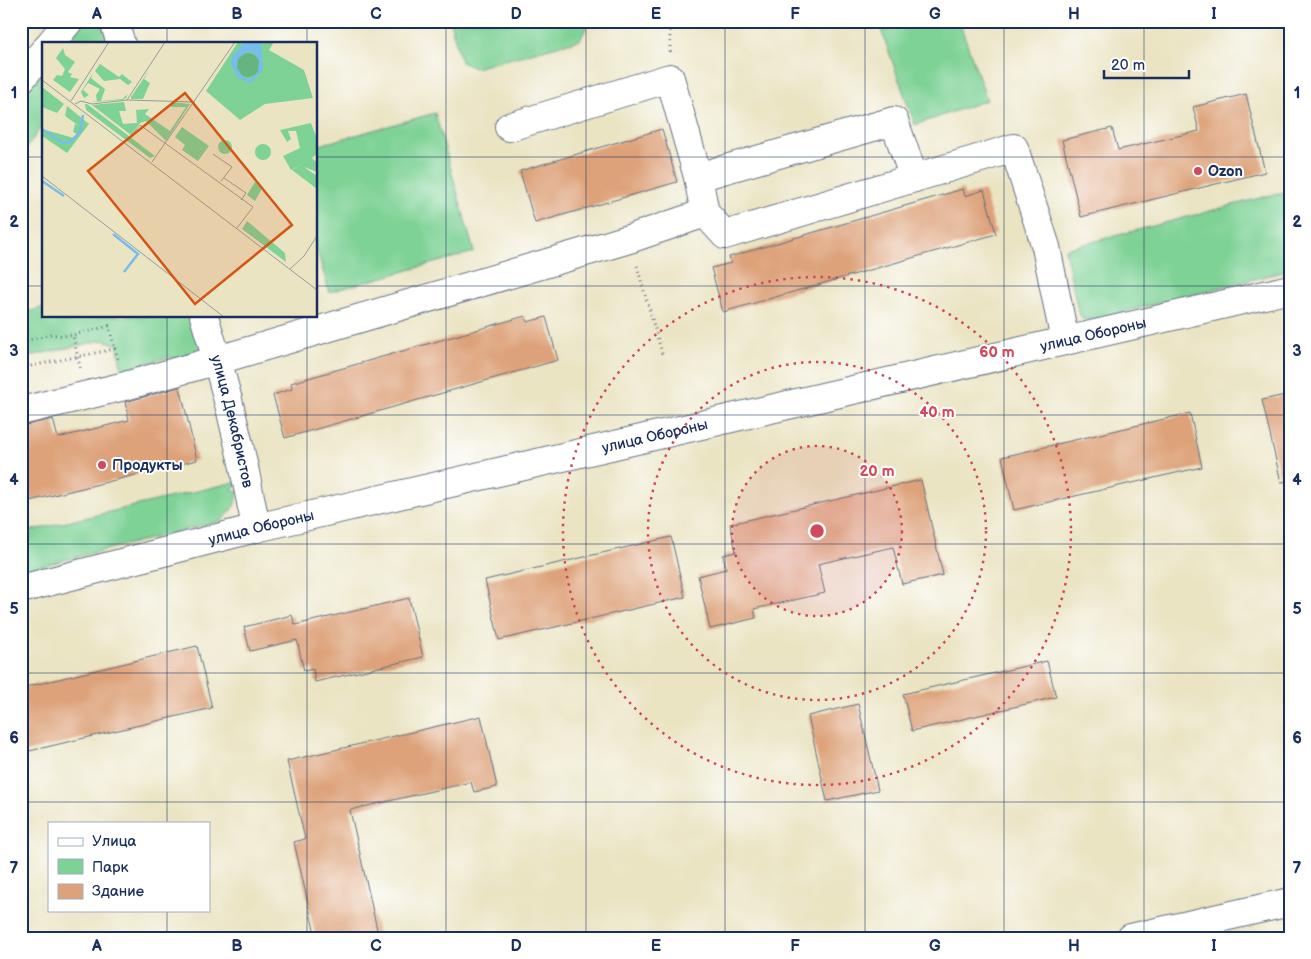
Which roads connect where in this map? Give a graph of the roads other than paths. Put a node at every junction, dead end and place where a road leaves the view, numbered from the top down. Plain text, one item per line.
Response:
1 (69, 21) edge
2 (114, 21) edge
3 (52, 42) edge
4 (120, 42) edge
5 (42, 53) edge
6 (21, 79) edge
7 (509, 127) dead end
8 (698, 178) junction
9 (914, 178) junction
10 (705, 213) junction
11 (1290, 289) edge
12 (205, 318) edge
13 (1065, 341) junction
14 (218, 360) junction
15 (21, 411) edge
16 (256, 528) junction
17 (21, 589) edge
18 (1290, 902) edge
19 (1131, 938) edge

1 - 3 street
2 - 4 street
5 - 6 street
7 - 8 street
8 - 9 street
8 - 10 street
9 - 10 street
9 - 13 street
10 - 14 street
11 - 13 street, улица Обороны
12 - 14 street, улица Декабристов
13 - 16 street, улица Обороны
14 - 15 street
14 - 16 street, улица Декабристов
16 - 17 street, улица Обороны
18 - 19 street

